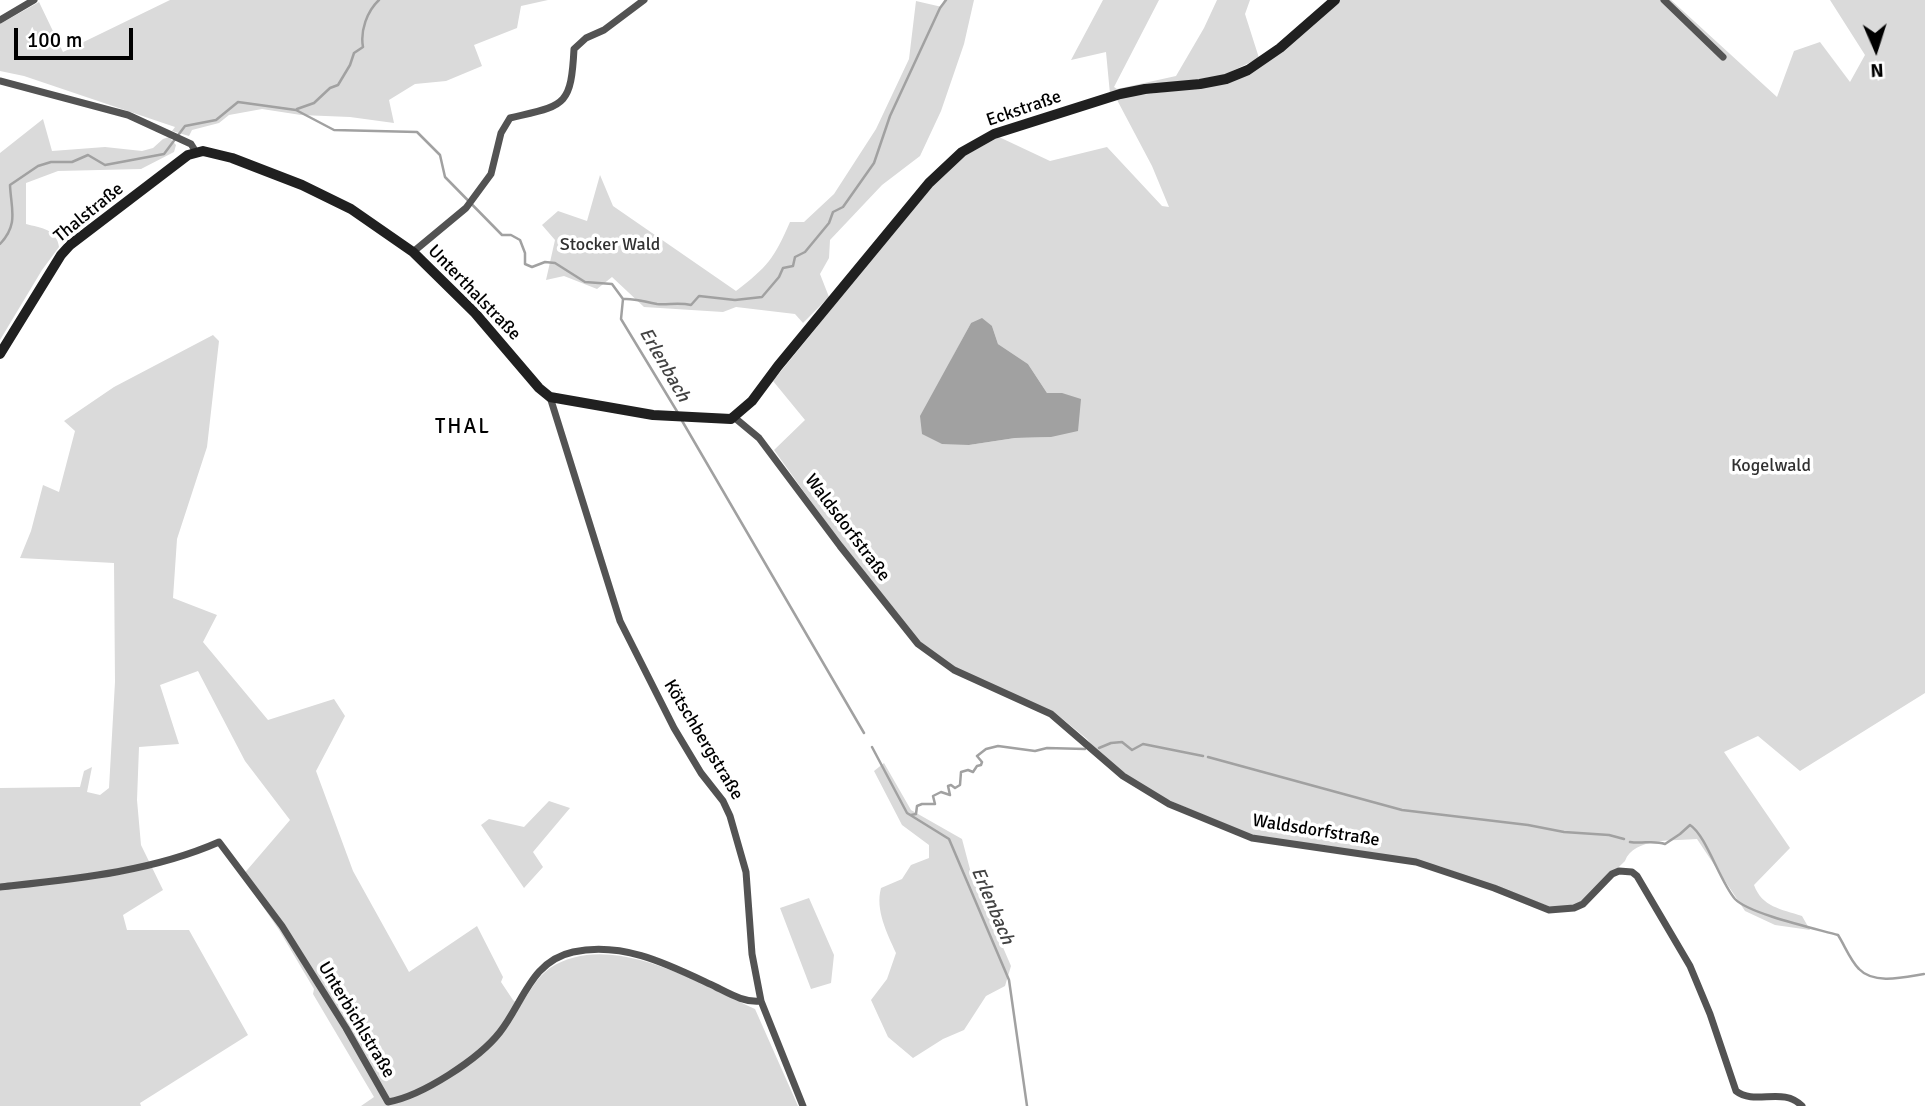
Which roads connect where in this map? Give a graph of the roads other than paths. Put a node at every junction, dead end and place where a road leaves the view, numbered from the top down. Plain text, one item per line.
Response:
1 (34, 0) edge
2 (644, 0) edge
3 (1335, 0) edge
4 (1664, 0) edge
5 (0, 20) edge
6 (1723, 57) dead end
7 (0, 82) edge
8 (196, 152) junction
9 (413, 252) junction
10 (0, 354) edge
11 (550, 397) junction
12 (735, 418) junction
13 (0, 887) edge
14 (761, 1001) junction
15 (803, 1106) edge
16 (1802, 1106) edge

1 - 5 street
2 - 9 street
3 - 12 street, Eckstraße
4 - 6 street
7 - 8 street
8 - 9 street, Unterthalstraße
8 - 10 street, Thalstraße
9 - 11 street, Unterthalstraße
11 - 12 street
11 - 14 street, Kötschbergstraße
12 - 16 street, Waldsdorfstraße
13 - 14 street, Unterbichlstraße
14 - 15 street, Kötschbergstraße

